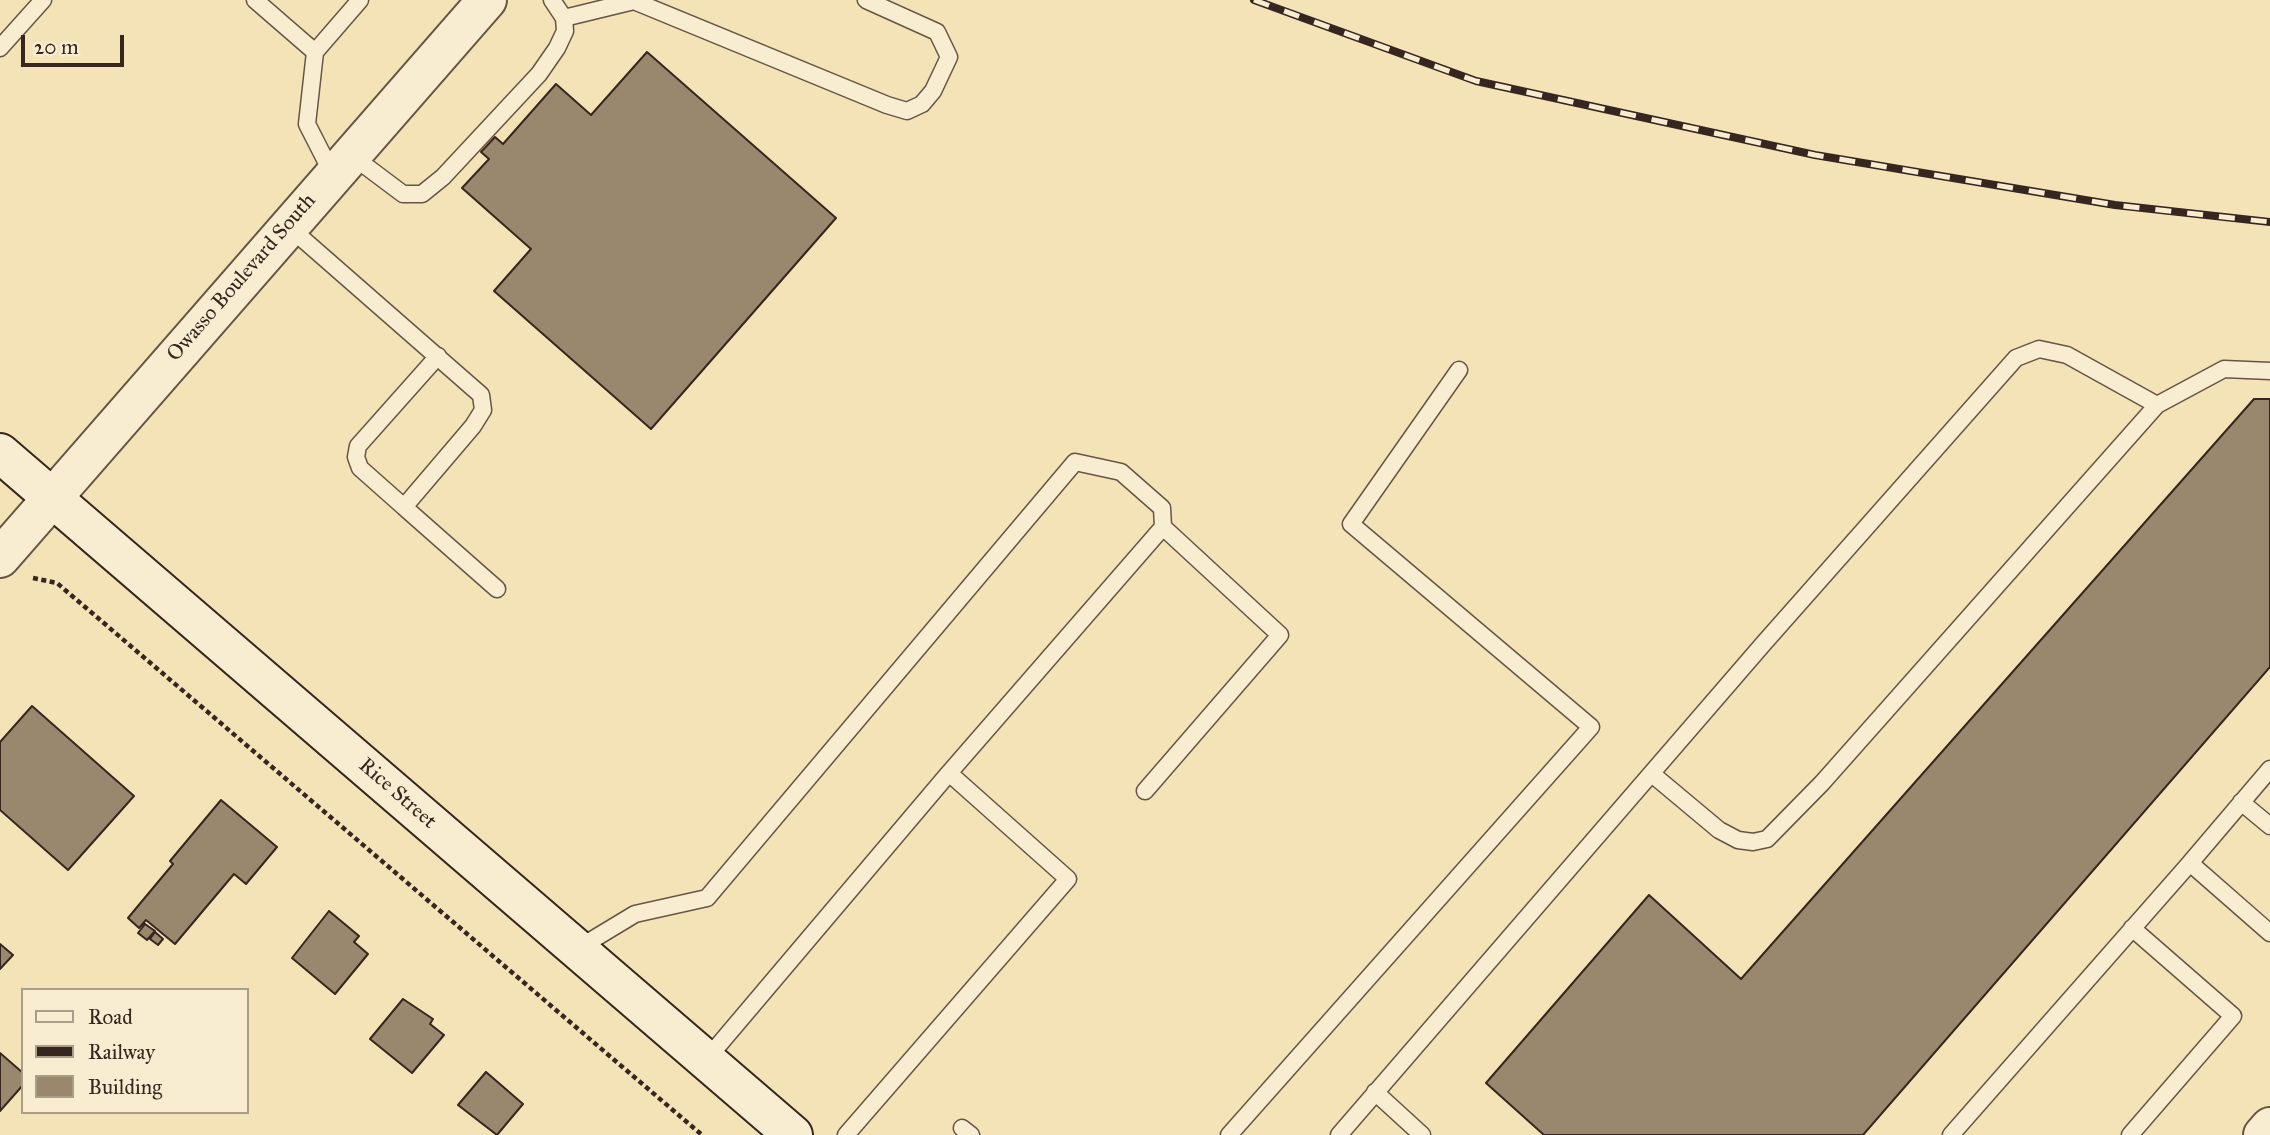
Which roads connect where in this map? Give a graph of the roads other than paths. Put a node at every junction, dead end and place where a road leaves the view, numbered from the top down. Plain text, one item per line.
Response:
1 (43, 0) edge
2 (255, 0) edge
3 (360, 0) edge
4 (552, 0) edge
5 (866, 0) edge
6 (634, 1) edge
7 (475, 4) edge
8 (564, 18) junction
9 (0, 48) edge
10 (315, 52) junction
11 (342, 165) junction
12 (287, 226) junction
13 (438, 356) junction
14 (1460, 370) dead end
15 (2270, 371) edge
16 (2157, 405) junction
17 (0, 453) edge
18 (51, 496) junction
19 (404, 507) junction
20 (1163, 527) junction
21 (0, 558) edge
22 (497, 589) dead end
23 (2270, 769) edge
24 (949, 773) junction
25 (1652, 774) junction
26 (1145, 791) dead end
27 (2241, 802) junction
28 (2270, 826) edge
29 (2190, 863) junction
30 (2132, 929) junction
31 (2270, 933) edge
32 (577, 949) junction
33 (706, 1060) junction
34 (1375, 1093) junction
35 (2270, 1127) edge
36 (793, 1135) edge
37 (846, 1135) edge
38 (1228, 1135) edge
39 (1339, 1135) edge
40 (1422, 1135) edge
41 (1951, 1135) edge
42 (2130, 1135) edge
43 (2263, 1135) edge

1 - 9 lane
2 - 10 lane
3 - 10 lane
4 - 8 lane
5 - 6 lane
6 - 8 lane
7 - 11 main road, Owasso Boulevard South
8 - 11 lane
10 - 11 lane
11 - 12 main road, Owasso Boulevard South
12 - 13 lane
12 - 18 main road, Owasso Boulevard South
13 - 19 lane
13 - 19 lane
14 - 38 lane
15 - 16 lane
16 - 25 lane
16 - 25 lane
17 - 18 main road, Rice Street
18 - 21 main road, Owasso Boulevard South
18 - 32 main road, Rice Street
19 - 22 lane
20 - 24 lane
20 - 26 lane
20 - 32 lane
23 - 27 lane
24 - 33 lane
24 - 37 lane
25 - 34 lane
27 - 28 lane
27 - 29 lane
29 - 30 lane
29 - 31 lane
30 - 41 lane
30 - 42 lane
32 - 33 main road, Rice Street
33 - 36 main road, Rice Street
34 - 39 lane
34 - 40 lane
35 - 43 main road

